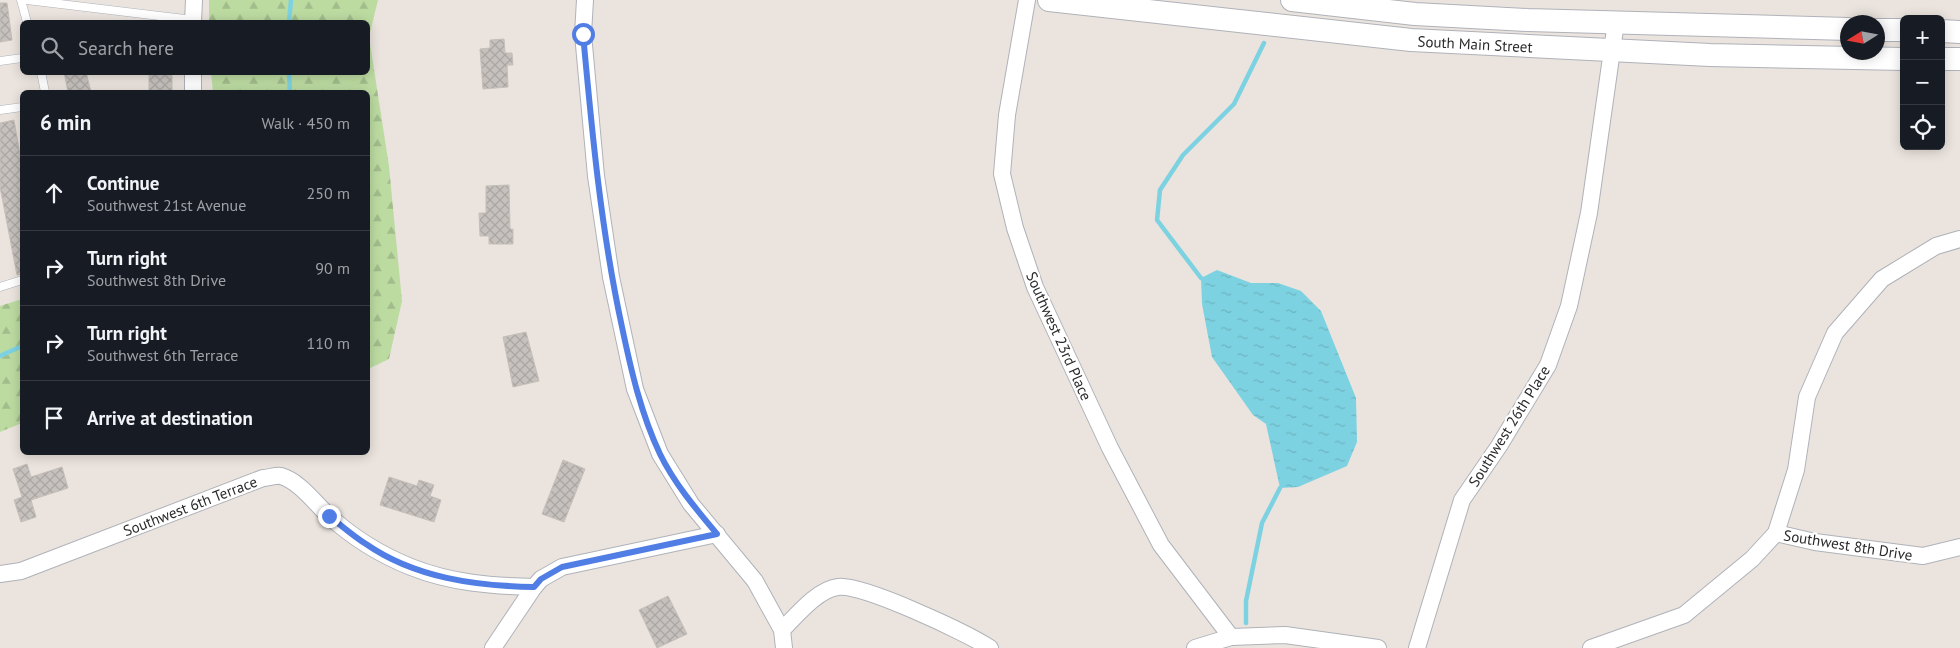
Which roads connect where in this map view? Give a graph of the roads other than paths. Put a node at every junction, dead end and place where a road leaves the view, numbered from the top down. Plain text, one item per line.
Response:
1 (21, 0) edge
2 (27, 0) edge
3 (194, 0) edge
4 (585, 0) edge
5 (1027, 0) edge
6 (1049, 0) edge
7 (1292, 0) edge
8 (26, 20) edge
9 (185, 20) edge
10 (193, 20) edge
11 (1616, 22) junction
12 (1840, 29) edge
13 (1885, 30) edge
14 (1900, 30) edge
15 (1945, 31) edge
16 (1960, 32) edge
17 (1612, 50) junction
18 (20, 58) edge
19 (1900, 59) edge
20 (1945, 59) edge
21 (1960, 60) edge
22 (0, 61) edge
23 (42, 75) edge
24 (193, 75) edge
25 (45, 90) edge
26 (193, 90) edge
27 (20, 107) edge
28 (0, 110) edge
29 (1960, 239) edge
30 (20, 281) edge
31 (0, 287) edge
32 (1776, 533) junction
33 (717, 534) junction
34 (1960, 547) edge
35 (0, 574) edge
36 (534, 587) junction
37 (782, 630) junction
38 (1231, 637) junction
39 (493, 648) edge
40 (784, 648) edge
41 (990, 648) edge
42 (1195, 648) edge
43 (1378, 648) edge
44 (1417, 648) edge
45 (1591, 648) edge

1 - 8 lane
2 - 9 lane
3 - 10 street
4 - 33 street
5 - 38 street, Southwest 23rd Place
6 - 17 main road, South Main Street
7 - 11 main road, South Main Street
11 - 12 main road, South Main Street
11 - 17 street, Southwest 26th Place
13 - 14 main road
15 - 16 main road
17 - 19 main road, South Main Street
17 - 44 street, Southwest 26th Place
18 - 22 lane
20 - 21 main road
23 - 25 lane
24 - 26 street
27 - 28 lane
29 - 32 street
30 - 31 lane
32 - 34 street, Southwest 8th Drive
32 - 45 street, Southwest 8th Drive
33 - 36 street
33 - 37 street
35 - 36 street, Southwest 6th Terrace
36 - 39 street
37 - 40 street
37 - 41 street
38 - 42 street
38 - 43 street

